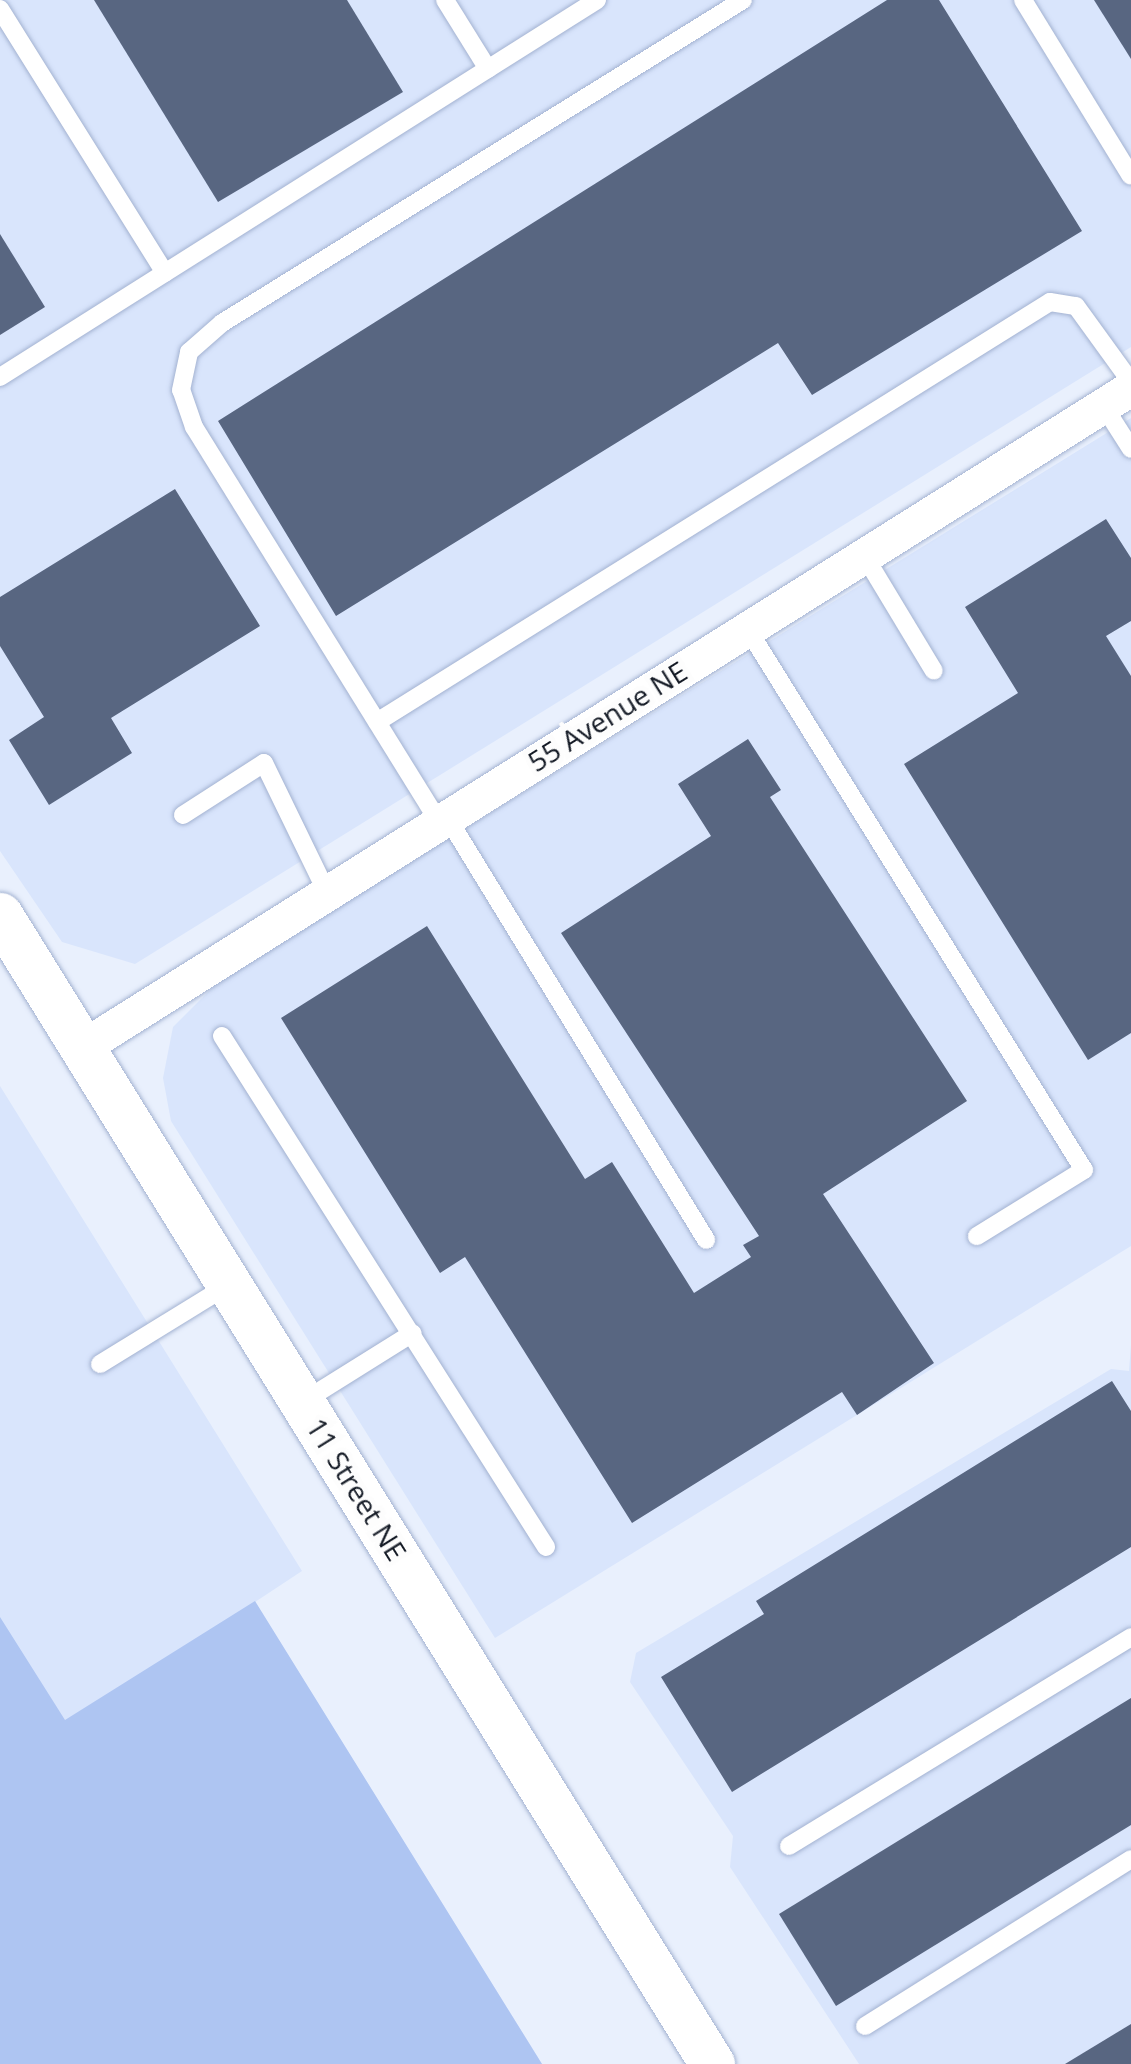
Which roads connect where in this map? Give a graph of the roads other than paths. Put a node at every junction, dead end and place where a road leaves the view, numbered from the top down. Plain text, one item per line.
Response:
1 (445, 0) edge
2 (597, 0) edge
3 (743, 0) edge
4 (1022, 0) edge
5 (0, 9) edge
6 (488, 68) junction
7 (1131, 176) edge
8 (165, 273) junction
9 (0, 377) edge
10 (1122, 392) edge
11 (1131, 449) edge
12 (864, 555) junction
13 (747, 628) junction
14 (934, 671) dead end
15 (377, 722) junction
16 (183, 815) dead end
17 (443, 820) junction
18 (327, 893) junction
19 (0, 915) edge
20 (222, 1036) dead end
21 (84, 1046) junction
22 (977, 1236) dead end
23 (706, 1240) dead end
24 (231, 1284) junction
25 (412, 1333) junction
26 (100, 1364) dead end
27 (303, 1401) junction
28 (546, 1547) dead end
29 (1131, 1637) edge
30 (789, 1846) dead end
31 (1131, 1860) edge
32 (865, 2026) dead end
33 (712, 2064) edge

1 - 6 lane
2 - 6 lane
3 - 15 lane
4 - 7 lane
5 - 8 lane
6 - 8 lane
8 - 9 lane
10 - 11 lane
10 - 12 street, 55 Avenue NE
10 - 15 lane
12 - 13 street, 55 Avenue NE
12 - 14 lane
13 - 17 street, 55 Avenue NE
13 - 22 lane
15 - 17 lane
16 - 18 lane
17 - 18 street, 55 Avenue NE
17 - 23 lane
18 - 21 street, 55 Avenue NE
19 - 21 street, 11 Street NE
20 - 25 lane
21 - 24 street, 11 Street NE
24 - 26 lane
24 - 27 street, 11 Street NE
25 - 27 lane
25 - 28 lane
27 - 33 street, 11 Street NE
29 - 30 lane
31 - 32 lane

